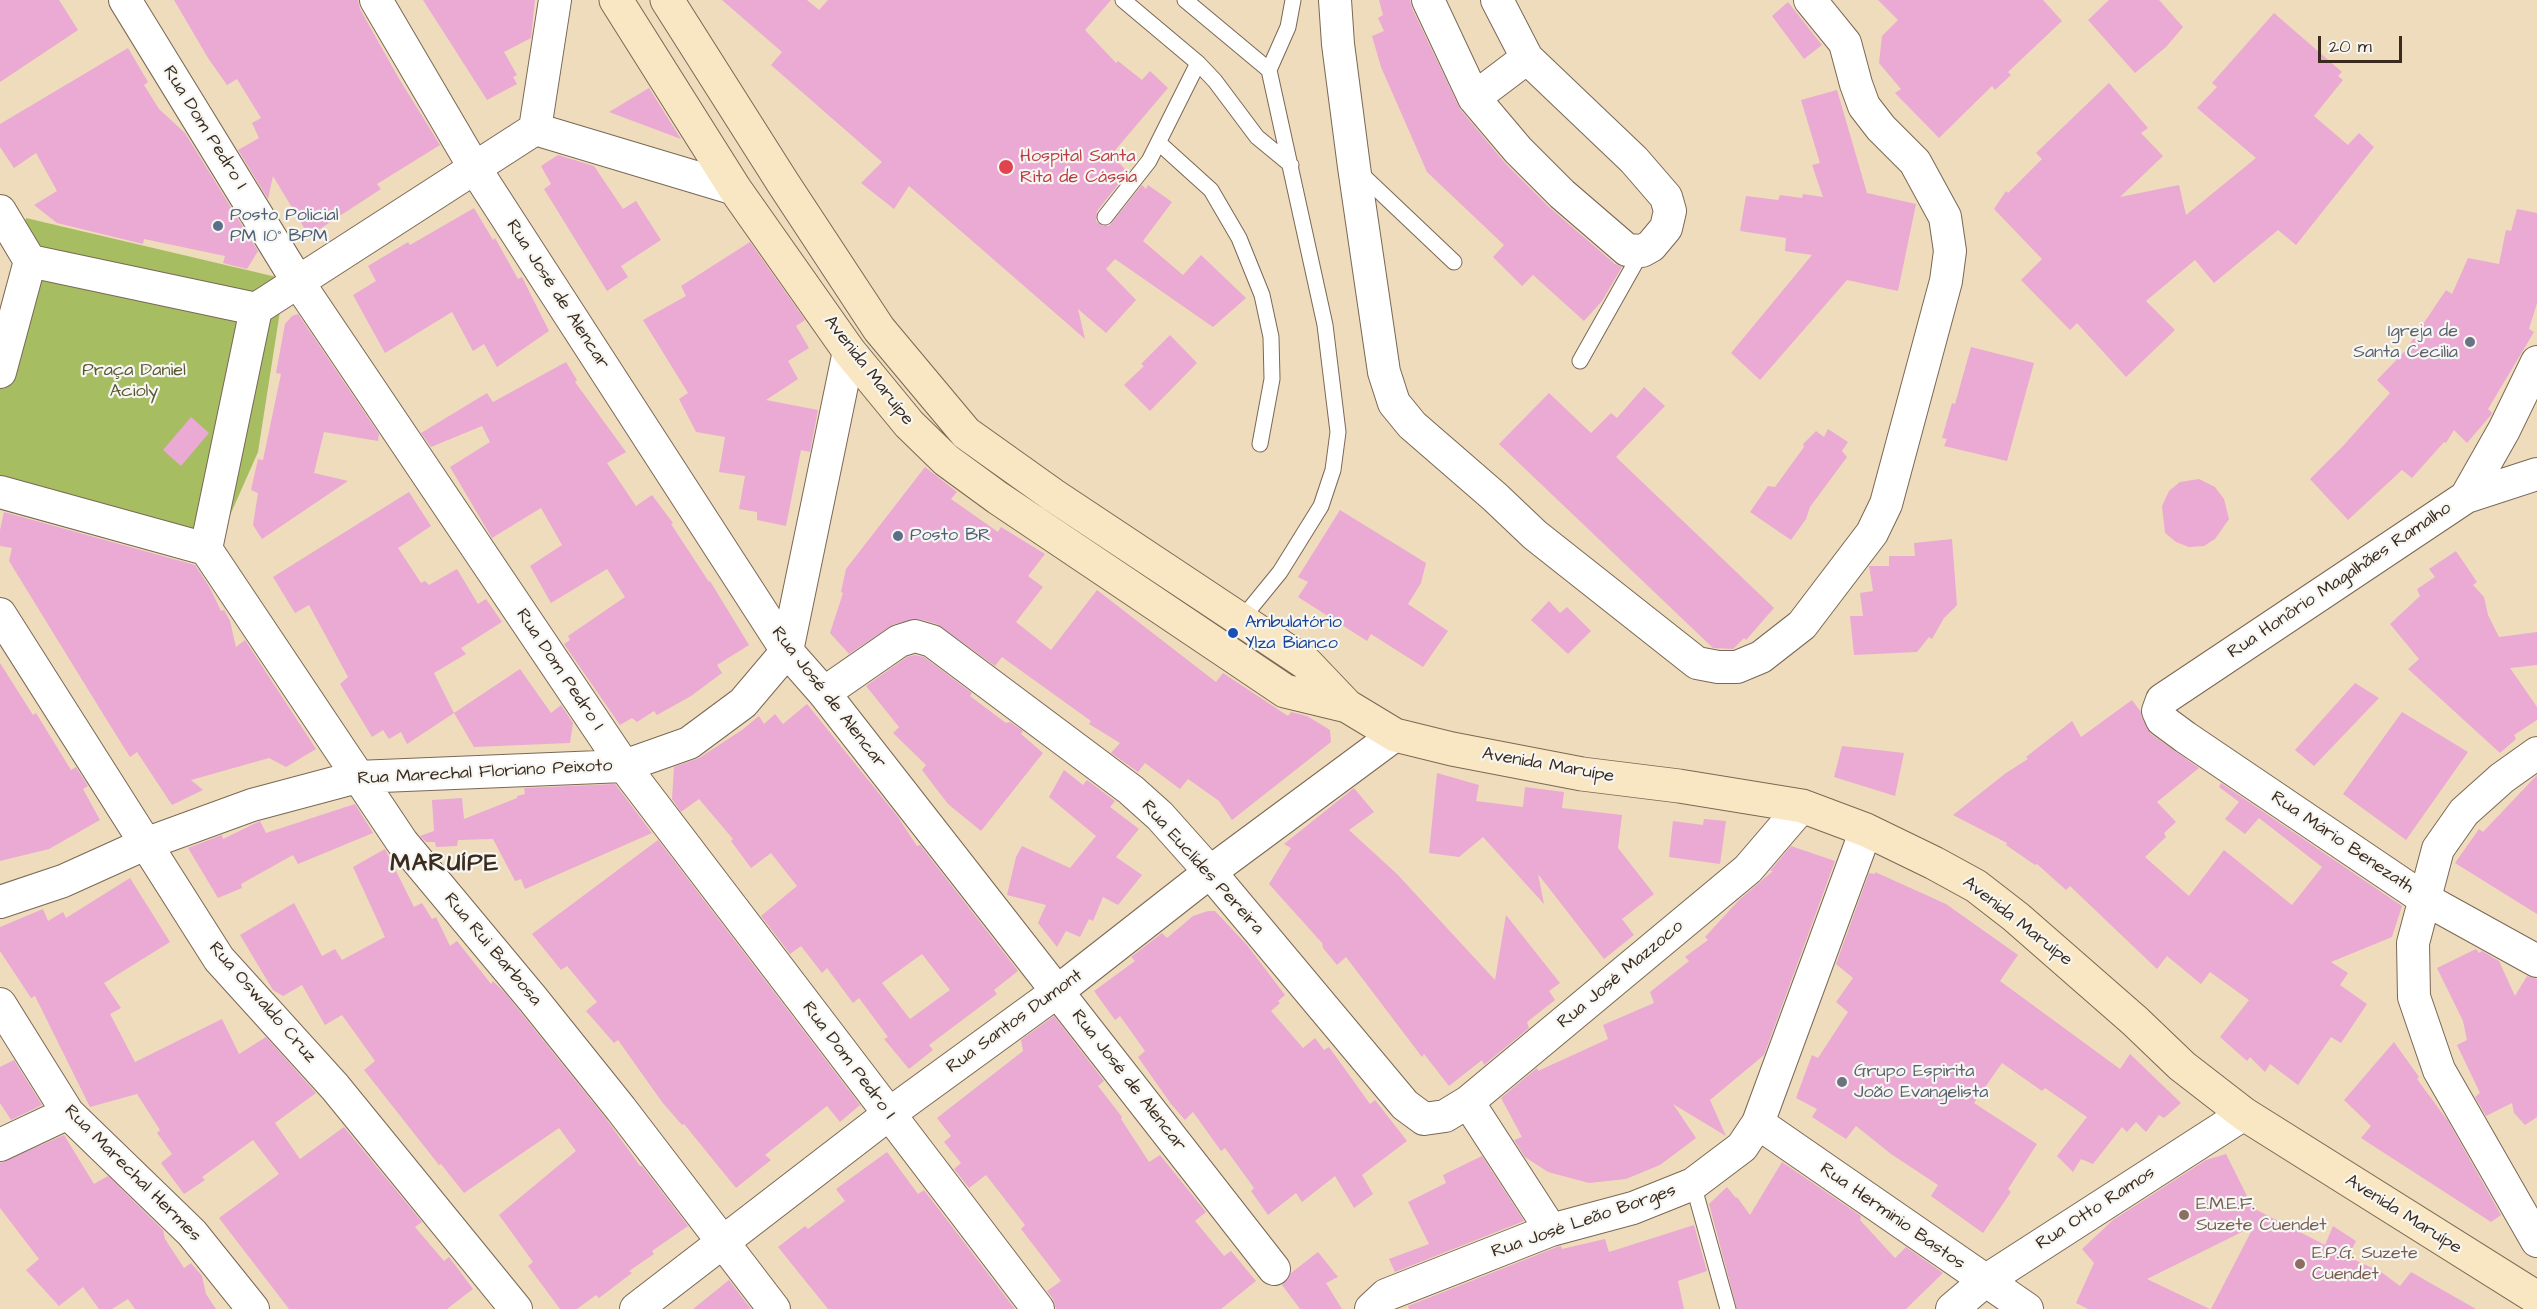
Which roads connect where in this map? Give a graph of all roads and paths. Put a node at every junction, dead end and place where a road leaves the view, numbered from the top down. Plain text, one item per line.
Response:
1 (125, 0) edge
2 (376, 0) edge
3 (555, 0) edge
4 (616, 0) edge
5 (667, 0) edge
6 (1123, 0) edge
7 (1185, 0) edge
8 (1293, 0) edge
9 (1335, 0) edge
10 (1428, 0) edge
11 (1497, 0) edge
12 (1810, 0) edge
13 (1527, 58) junction
14 (1198, 63) junction
15 (1269, 70) junction
16 (1474, 98) junction
17 (535, 129) junction
18 (1159, 143) junction
19 (1291, 165) junction
20 (474, 167) junction
21 (1354, 167) junction
22 (735, 189) junction
23 (0, 211) edge
24 (1105, 217) dead end
25 (1642, 251) junction
26 (30, 261) junction
27 (1454, 262) dead end
28 (298, 282) junction
29 (256, 309) junction
30 (849, 351) junction
31 (1580, 361) dead end
32 (2537, 362) edge
33 (0, 372) edge
34 (1260, 444) dead end
35 (2537, 474) edge
36 (0, 492) edge
37 (2466, 497) junction
38 (206, 549) junction
39 (0, 614) edge
40 (1240, 621) junction
41 (787, 651) junction
42 (824, 693) junction
43 (1347, 706) junction
44 (2158, 711) joint
45 (1395, 735) junction
46 (2537, 753) edge
47 (624, 766) junction
48 (357, 777) junction
49 (1802, 806) junction
50 (1866, 830) junction
51 (145, 844) junction
52 (1210, 872) junction
53 (2423, 898) junction
54 (0, 902) edge
55 (2537, 961) edge
56 (1058, 991) junction
57 (0, 1004) edge
58 (1468, 1102) junction
59 (68, 1113) junction
60 (889, 1114) junction
61 (2244, 1114) junction
62 (1424, 1119) joint
63 (1758, 1124) junction
64 (0, 1145) edge
65 (1693, 1184) junction
66 (1551, 1230) junction
67 (2537, 1241) edge
68 (723, 1242) junction
69 (1274, 1269) dead end
70 (1985, 1281) junction
71 (2537, 1298) edge
72 (253, 1309) edge
73 (516, 1309) edge
74 (636, 1309) edge
75 (774, 1309) edge
76 (1038, 1309) edge
77 (1371, 1309) edge
78 (1728, 1309) edge
79 (1952, 1309) edge
80 (2027, 1309) edge

1 - 28 street, Rua Dom Pedro I
2 - 20 street, Rua José de Alencar
3 - 17 street
4 - 22 main road, Avenida Maruípe
5 - 40 main road, Avenida Maruípe
6 - 14 lane
7 - 15 lane
8 - 15 lane
9 - 21 street
10 - 16 street
11 - 13 street
12 - 21 street
13 - 16 street
13 - 25 street
14 - 18 lane
14 - 19 lane
15 - 19 lane
16 - 25 street
17 - 20 street
17 - 22 street
18 - 24 lane
18 - 34 lane
19 - 40 lane
20 - 28 street
20 - 41 street, Rua José de Alencar
21 - 27 lane
22 - 30 main road, Avenida Maruípe
23 - 26 street
25 - 31 lane
26 - 29 street
26 - 33 street
28 - 29 street
28 - 47 street, Rua Dom Pedro I
29 - 38 street
30 - 41 street, Rua Marechal Floriano Peixoto
30 - 43 main road, Avenida Maruípe
32 - 37 street
35 - 37 street, Rua Honôrio Magalhães Ramalho
36 - 38 street
37 - 44 street, Rua Honôrio Magalhães Ramalho
38 - 48 street, Rua Rui Barbosa
39 - 51 street, Rua Oswaldo Cruz
40 - 43 main road, Avenida Maruípe
41 - 42 street, Rua José de Alencar
41 - 47 street, Rua Marechal Floriano Peixoto
42 - 52 street, Rua Euclídes Pereira
42 - 56 street, Rua José de Alencar
43 - 45 main road, Avenida Maruípe
44 - 53 street, Rua Mário Benezath
45 - 49 main road, Avenida Maruípe
45 - 52 street, Rua Santos Dumont
46 - 53 street
47 - 48 street, Rua Marechal Floriano Peixoto
47 - 60 street, Rua Dom Pedro I
48 - 51 street, Rua Marechal Floriano Peixoto
48 - 68 street, Rua Rui Barbosa
49 - 50 main road, Avenida Maruípe
49 - 58 street, Rua José Mazzoco
50 - 61 main road, Avenida Maruípe
50 - 63 street, Rua José Leão Borges
51 - 54 street, Rua Marechal Floriano Peixoto
51 - 73 street, Rua Oswaldo Cruz
52 - 56 street, Rua Santos Dumont
52 - 62 street, Rua Euclídes Pereira
53 - 55 street, Rua Mário Benezath
53 - 67 street
56 - 60 street, Rua Santos Dumont
56 - 69 street, Rua José de Alencar
57 - 59 street, Rua Marechal Hermes
58 - 62 street, Rua José Mazzoco
58 - 66 street
59 - 64 street
59 - 72 street, Rua Marechal Hermes
60 - 68 street, Rua Santos Dumont
60 - 76 street, Rua Dom Pedro I
61 - 70 street, Rua Otto Ramos
61 - 71 main road, Avenida Maruípe
63 - 65 street, Rua José Leão Borges
63 - 70 street, Rua Herminio Bastos
65 - 66 street, Rua José Leão Borges
65 - 78 lane
66 - 77 street, Rua José Leão Borges
68 - 74 street, Rua Santos Dumont
68 - 75 street, Rua Rui Barbosa
70 - 79 street, Rua Otto Ramos
70 - 80 street, Rua Herminio Bastos

